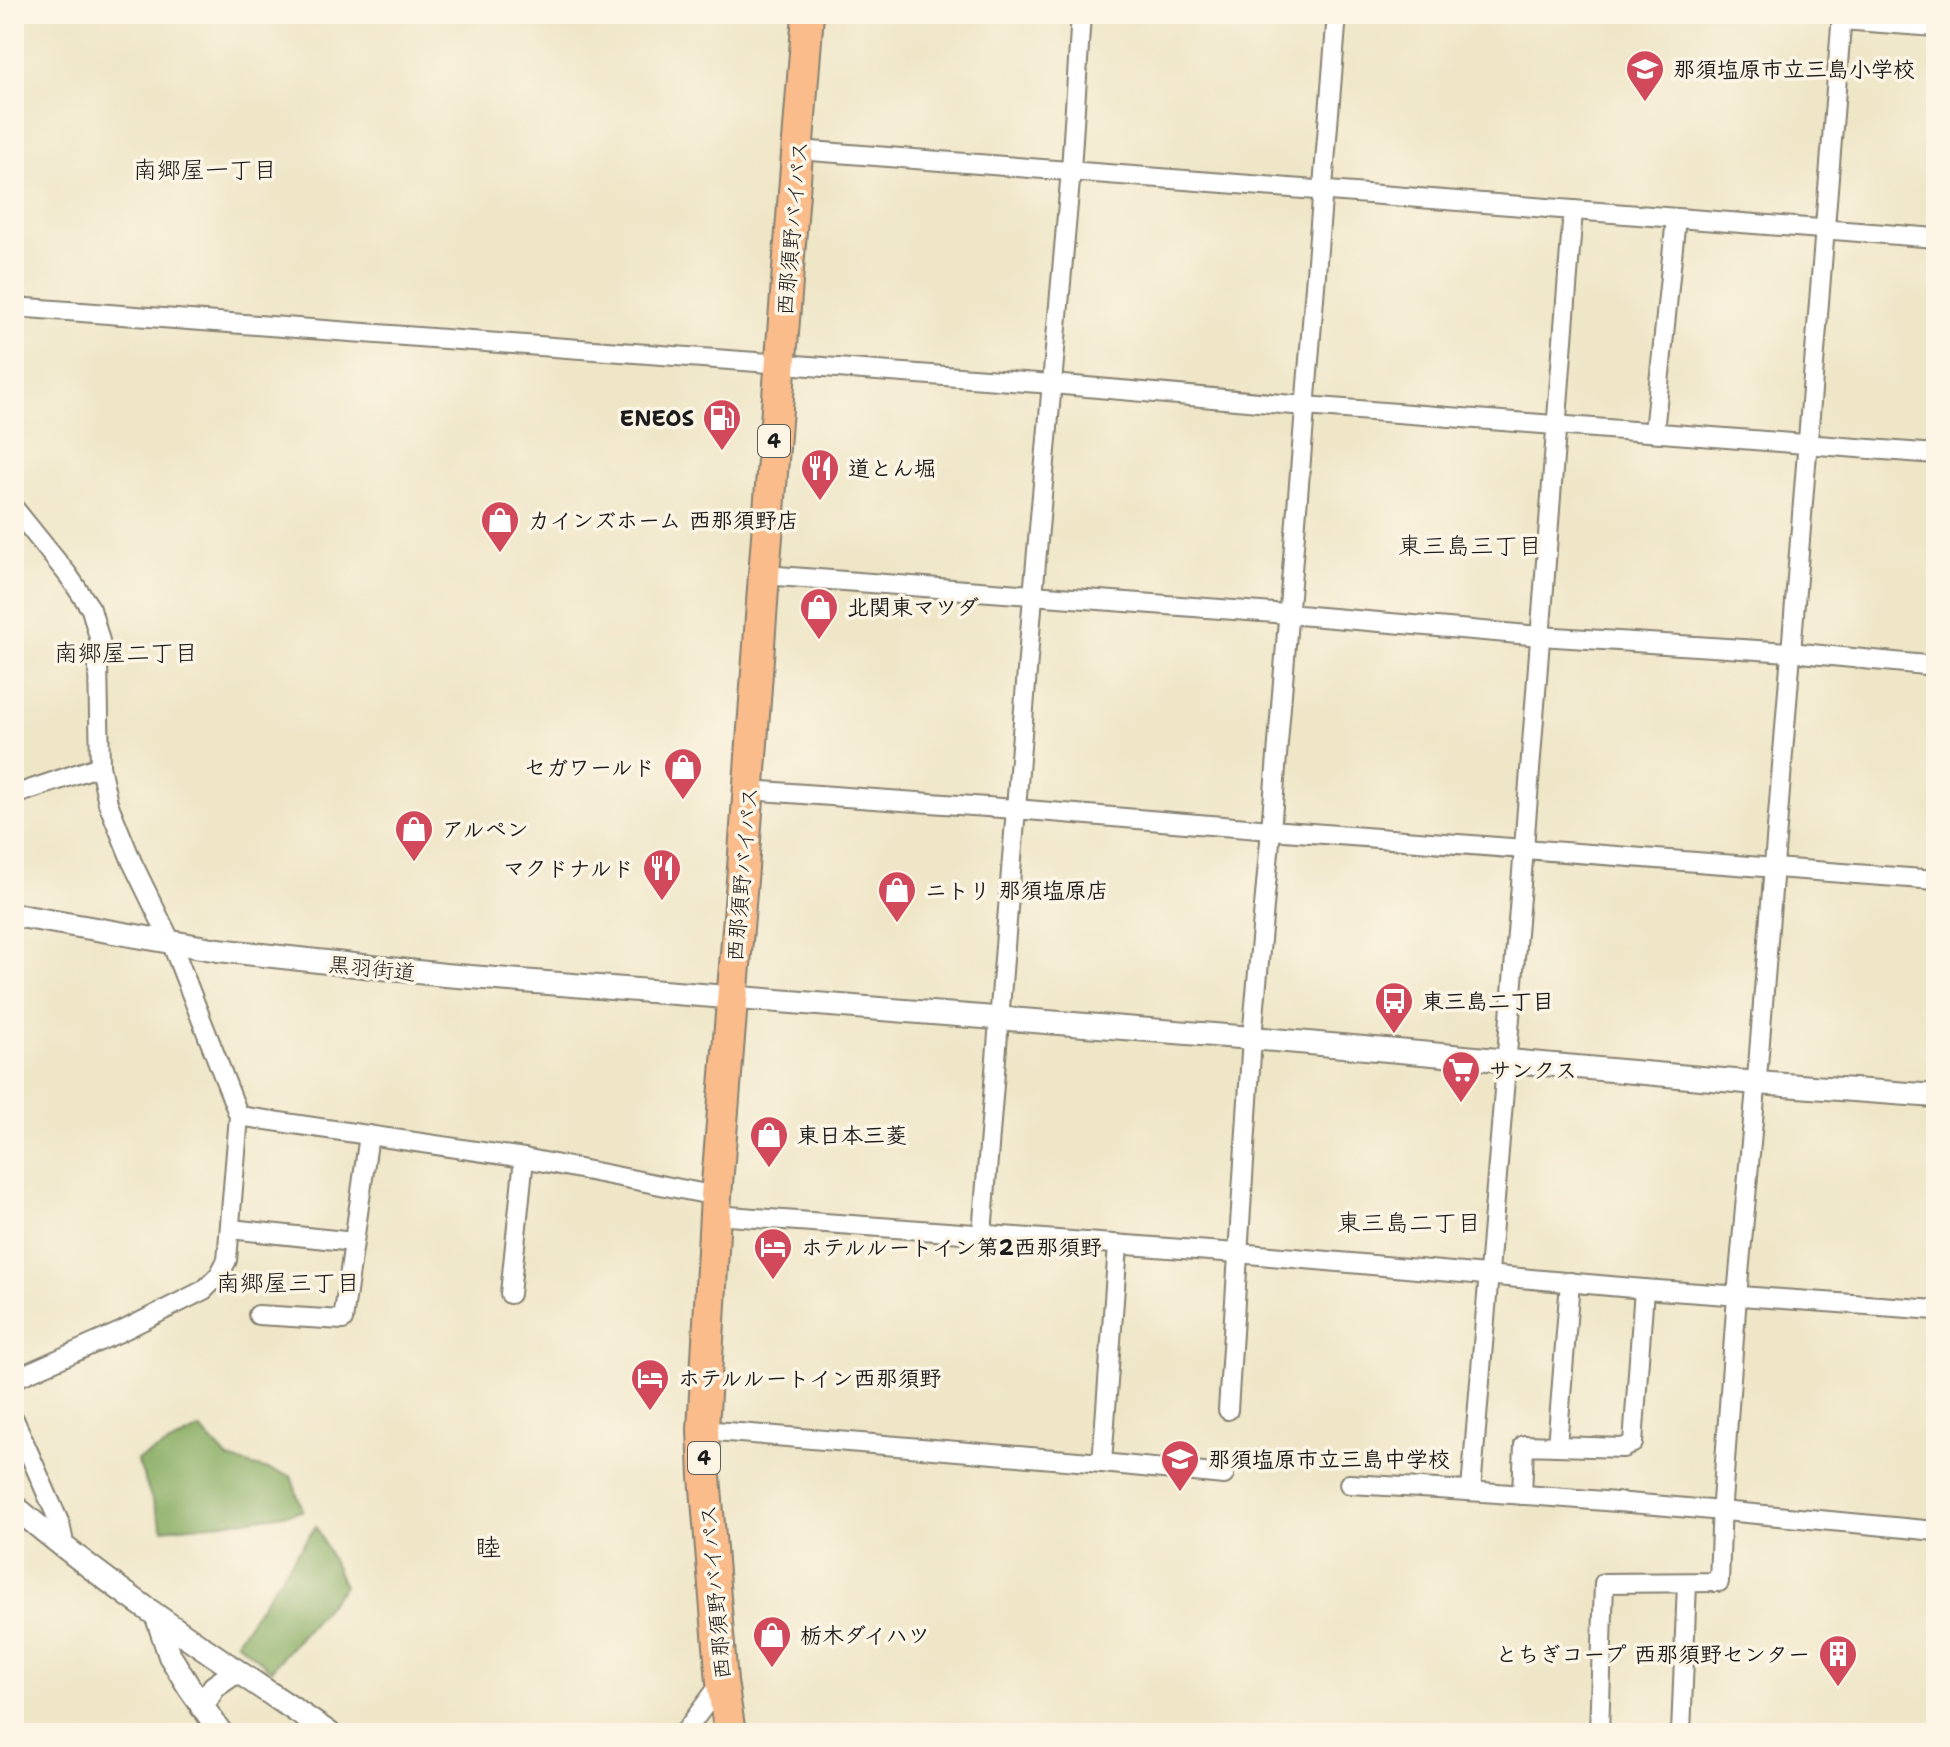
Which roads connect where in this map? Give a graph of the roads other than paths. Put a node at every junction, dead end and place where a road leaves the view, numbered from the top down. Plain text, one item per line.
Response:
1 (808, 14) edge
2 (1081, 14) edge
3 (1337, 14) edge
4 (1841, 17) edge
5 (1936, 27) edge
6 (798, 150) junction
7 (1071, 170) junction
8 (1323, 190) junction
9 (1573, 210) junction
10 (1676, 218) junction
11 (1825, 229) junction
12 (1936, 238) edge
13 (14, 307) edge
14 (781, 365) junction
15 (1052, 384) junction
16 (1305, 406) junction
17 (1556, 424) junction
18 (1654, 432) junction
19 (1807, 444) junction
20 (1936, 454) edge
21 (14, 508) edge
22 (764, 575) junction
23 (1033, 596) junction
24 (1287, 614) junction
25 (1540, 636) junction
26 (1790, 652) junction
27 (1936, 666) edge
28 (100, 766) junction
29 (748, 790) junction
30 (14, 795) edge
31 (1015, 809) junction
32 (1271, 830) junction
33 (1524, 848) junction
34 (1773, 867) junction
35 (1936, 880) edge
36 (14, 915) edge
37 (171, 942) junction
38 (732, 997) junction
39 (1001, 1018) junction
40 (1252, 1038) junction
41 (1506, 1061) junction
42 (1757, 1083) junction
43 (1936, 1096) edge
44 (239, 1116) junction
45 (369, 1135) junction
46 (524, 1158) junction
47 (715, 1205) junction
48 (230, 1229) junction
49 (982, 1234) junction
50 (354, 1242) junction
51 (1118, 1246) junction
52 (1237, 1253) junction
53 (1490, 1276) junction
54 (1570, 1282) junction
55 (1644, 1289) junction
56 (510, 1294) dead end
57 (1737, 1296) junction
58 (1936, 1310) edge
59 (258, 1315) dead end
60 (14, 1379) edge
61 (1228, 1410) dead end
62 (14, 1419) edge
63 (703, 1430) junction
64 (1557, 1446) junction
65 (1102, 1463) junction
66 (1224, 1475) dead end
67 (1349, 1484) dead end
68 (1471, 1490) junction
69 (1522, 1495) junction
70 (14, 1506) edge
71 (1722, 1510) junction
72 (1936, 1531) edge
73 (62, 1547) junction
74 (1687, 1583) junction
75 (157, 1617) junction
76 (237, 1671) junction
77 (722, 1682) junction
78 (202, 1707) junction
79 (221, 1733) edge
80 (329, 1733) edge
81 (684, 1733) edge
82 (730, 1733) edge
83 (1599, 1733) edge
84 (1681, 1733) edge

1 - 6 highway, 西那須野バイパス / 4
2 - 7 street
3 - 8 street
4 - 5 street
4 - 11 street
6 - 7 street
6 - 14 highway, 西那須野バイパス / 4
7 - 8 street
7 - 15 street
8 - 9 street
8 - 16 street
9 - 10 street
9 - 17 street
10 - 11 street
10 - 18 street
11 - 12 street
11 - 19 street
13 - 14 street
14 - 15 street
14 - 22 highway, 西那須野バイパス / 4
15 - 16 street
15 - 23 street
16 - 17 street
16 - 24 street
17 - 18 street
17 - 25 street
18 - 19 street
19 - 20 street
19 - 26 street
21 - 28 street
22 - 23 street
22 - 29 highway, 西那須野バイパス / 4
23 - 24 street
23 - 31 street
24 - 25 street
24 - 32 street
25 - 26 street
25 - 33 street
26 - 27 street
26 - 34 street
28 - 30 street
28 - 37 street
29 - 31 street
29 - 38 highway, 西那須野バイパス / 4
31 - 32 street
31 - 39 street
32 - 33 street
32 - 40 street
33 - 34 street
33 - 41 street
34 - 35 street
34 - 42 street
36 - 37 street, 黒羽街道
37 - 38 street, 黒羽街道
37 - 44 street
38 - 39 street, 黒羽街道
38 - 47 highway, 西那須野バイパス / 4
39 - 40 street, 黒羽街道
39 - 49 street
40 - 41 street, 黒羽街道
40 - 52 street
41 - 42 street, 黒羽街道
41 - 53 street
42 - 43 street, 黒羽街道
42 - 57 street
44 - 45 street
44 - 48 street
45 - 46 street
45 - 50 street
46 - 47 street
46 - 56 street
47 - 49 street
47 - 63 highway, 西那須野バイパス / 4
48 - 50 street
48 - 60 street
49 - 51 street
50 - 59 street
51 - 52 street
51 - 65 street
52 - 53 street
52 - 61 street
53 - 54 street
53 - 68 street
54 - 55 street
54 - 64 street
55 - 57 street
55 - 64 street
57 - 58 street
57 - 71 street
62 - 73 street
63 - 65 street
63 - 77 highway, 西那須野バイパス / 4
64 - 69 street
65 - 66 street
67 - 68 street
68 - 69 street
69 - 71 street
70 - 73 street
71 - 72 street
71 - 74 street
73 - 75 street
74 - 83 street
74 - 84 street
75 - 76 street
75 - 78 street
76 - 78 street
76 - 80 street
77 - 81 street
77 - 82 highway, 西那須野バイパス / 4
78 - 79 street

